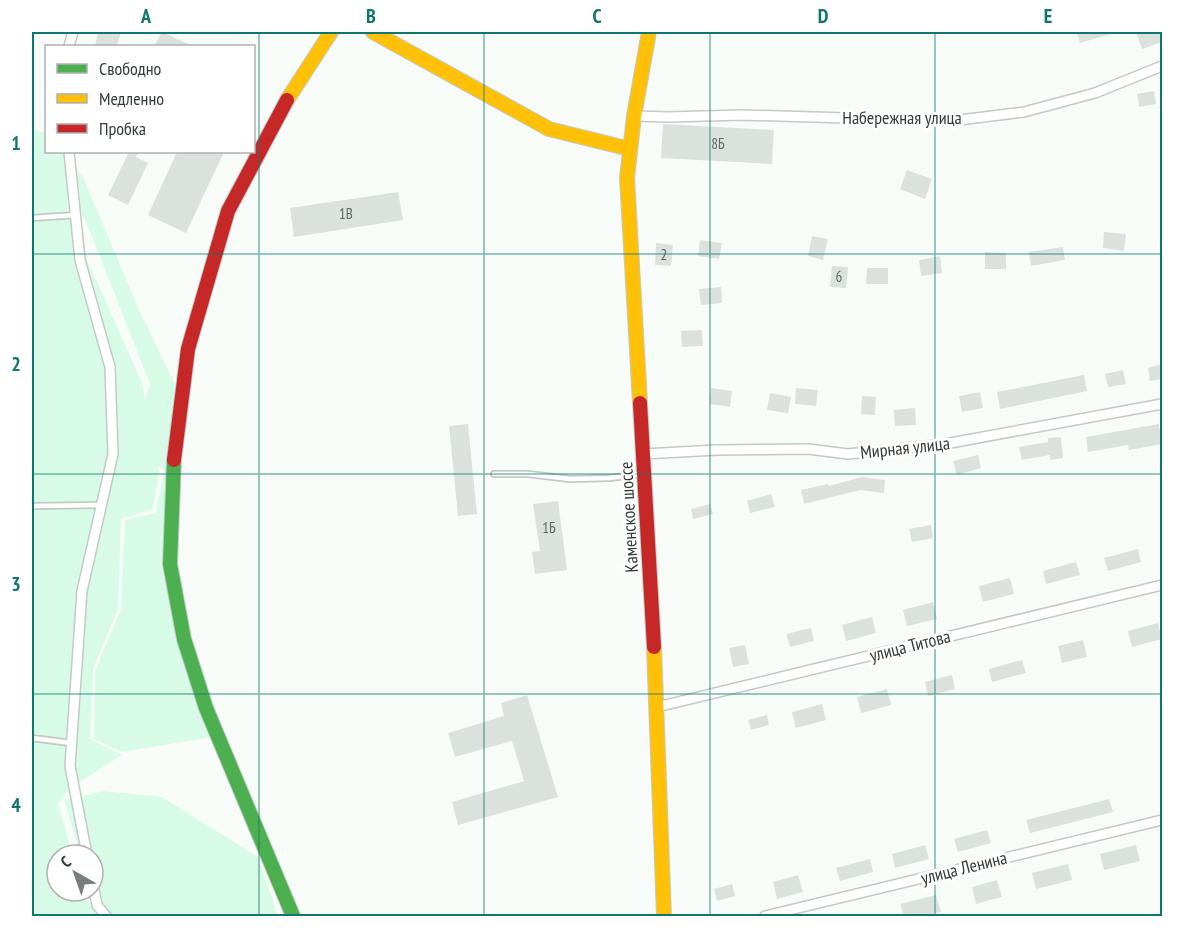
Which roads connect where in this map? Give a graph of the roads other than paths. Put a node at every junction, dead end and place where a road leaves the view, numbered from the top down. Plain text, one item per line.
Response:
1 (332, 32) edge
2 (373, 32) edge
3 (650, 32) edge
4 (1162, 66) edge
5 (634, 116) junction
6 (630, 149) junction
7 (69, 153) edge
8 (76, 214) junction
9 (32, 218) edge
10 (1162, 404) edge
11 (644, 454) junction
12 (645, 473) junction
13 (494, 474) dead end
14 (102, 505) junction
15 (32, 506) edge
16 (1162, 585) edge
17 (657, 707) junction
18 (32, 738) edge
19 (72, 743) junction
20 (1162, 820) edge
21 (85, 843) edge
22 (97, 903) edge
23 (106, 916) edge
24 (293, 916) edge
25 (664, 916) edge
26 (765, 916) edge

1 - 24 street
2 - 6 street
3 - 5 street, Каменское шоссе
4 - 5 street, Набережная улица
5 - 6 street, Каменское шоссе
6 - 11 street, Каменское шоссе
7 - 8 street
8 - 9 lane
8 - 14 street
10 - 11 street, Мирная улица
11 - 12 street, Каменское шоссе
12 - 13 lane
12 - 17 street, Каменское шоссе
14 - 15 lane
14 - 19 street
16 - 17 street, улица Титова
17 - 25 street, Каменское шоссе
18 - 19 lane
19 - 21 street
20 - 26 street, улица Ленина
22 - 23 street

